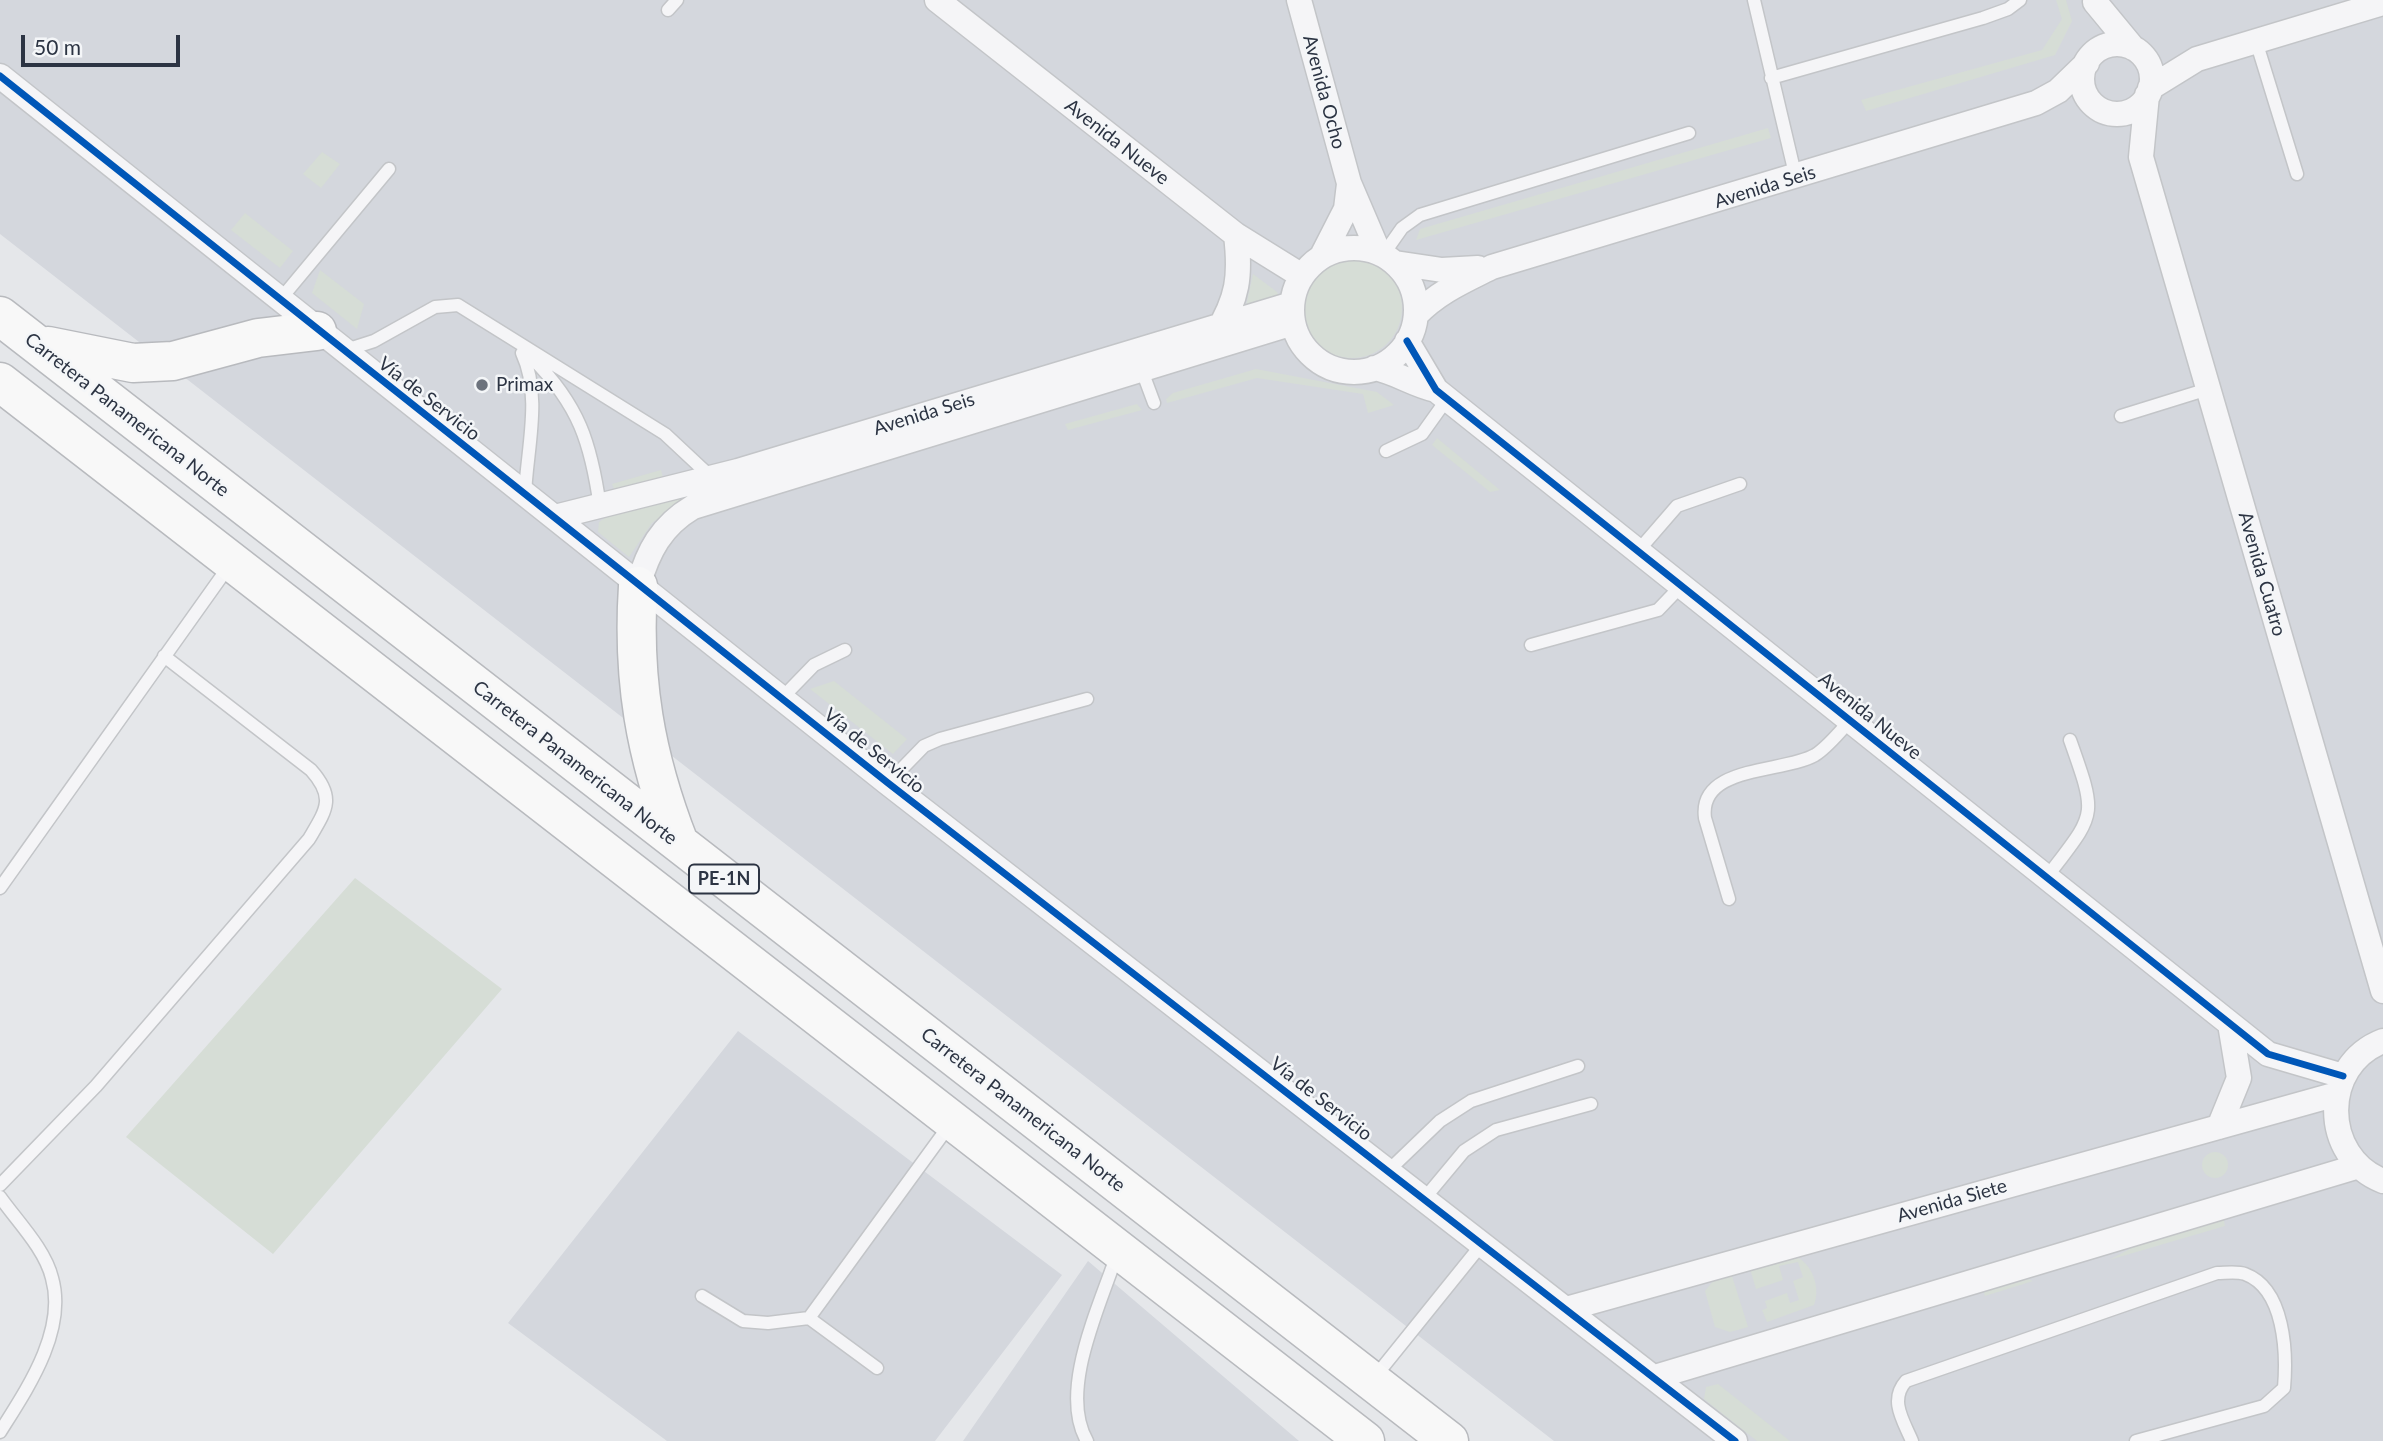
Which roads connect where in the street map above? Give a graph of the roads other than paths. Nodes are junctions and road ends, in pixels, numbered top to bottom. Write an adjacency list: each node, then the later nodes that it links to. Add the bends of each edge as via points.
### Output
1 (937, 0): 22 (street, Avenida Nueve)
2 (1299, 0): 21 (street, Avenida Ocho)
3 (1754, 0): 12 (lane)
4 (2020, 0): 12 (lane, via 1983,18)
5 (2095, 1): 8 (street); 10 (street)
6 (2383, 3): 7 (street)
7 (2256, 41): 9 (street); 19 (lane)
8 (2136, 50): 9 (street); 10 (street, via 2110,45); 13 (street, via 2148,64)
9 (2197, 59): 13 (street)
10 (2088, 60): 14 (street, via 2058,91); 15 (street, via 2082,79 2084,91)
11 (0, 76): 27 (street, Vía de Servicio)
12 (1771, 78): 20 (lane)
13 (2149, 92): 15 (street, via 2131,111); 17 (street, Avenida Cuatro)
14 (2036, 103): 15 (street); 20 (street, Avenida Seis)
15 (2102, 110): 17 (street, Avenida Cuatro)
16 (1689, 133): 24 (lane, via 1420,215 1402,228)
17 (2141, 157): 40 (street, Avenida Cuatro)
18 (389, 169): 27 (lane)
19 (2297, 174)
20 (1796, 178): 25 (street, Avenida Seis)
21 (1349, 183): 23 (street, Avenida Ocho, via 1346,209); 24 (street, Avenida Ocho)
22 (1236, 235): 26 (street, Avenida Nueve); 31 (street, via 1240,270 1232,308)
23 (1322, 256): 24 (street, via 1360,248); 26 (street)
24 (1386, 257): 25 (street, Avenida Seis, via 1442,270); 29 (street, via 1408,278)
25 (1492, 267): 29 (street, Avenida Seis, via 1430,300)
26 (1302, 276): 28 (street)
27 (279, 301): 32 (street, Vía de Servicio)
28 (1292, 314): 31 (street, Avenida Seis); 36 (street, Avenida Seis); 38 (street, via 1300,341 1312,356 1348,372)
29 (1416, 315): 33 (street)
30 (0, 316): 34 (highway, Carretera Panamericana Norte / PE-1N)
31 (1222, 325): 36 (street); 37 (street, Avenida Seis)
32 (329, 341): 34 (highway, via 258,338 173,361 133,363); 35 (lane, via 373,341 435,307 457,305); 47 (street, Vía de Servicio)
33 (1407, 341): 38 (street); 41 (street, Avenida Nueve)
34 (34, 342): 62 (highway, Carretera Panamericana Norte / PE-1N)
35 (517, 343): 45 (lane, via 665,434); 47 (lane, via 529,369 531,391); 48 (lane, via 559,388 576,417 589,444)
36 (1208, 348): 37 (street, Avenida Seis)
37 (1138, 360): 42 (lane); 45 (street, Avenida Seis); 52 (street, Avenida Seis, via 693,507 677,517 654,544)
38 (1374, 368): 41 (street, Avenida Nueve)
39 (0, 382): 51 (highway, PE-1N)
40 (2208, 389): 43 (lane); 66 (street, Avenida Cuatro)
41 (1441, 394): 44 (lane, via 1422,434); 50 (street, Avenida Nueve)
42 (1154, 403)
43 (2121, 416)
44 (1386, 451)
45 (711, 478): 48 (street, Avenida Seis)
46 (1740, 484): 50 (lane, via 1677,506)
47 (525, 494): 49 (street, Vía de Servicio)
48 (600, 507): 49 (street, Avenida Seis)
49 (555, 517): 52 (street, Vía de Servicio)
50 (1638, 551): 53 (street, Avenida Nueve)
51 (232, 562): 56 (lane); 71 (highway, PE-1N)
52 (638, 586): 57 (street, Vía de Servicio); 62 (highway, via 639,706 657,787)
53 (1681, 586): 54 (lane, via 1658,610); 59 (street, Avenida Nueve)
54 (1531, 645)
55 (845, 650): 57 (lane, via 814,665)
56 (164, 656): 64 (lane); 79 (lane, via 311,770 323,783 328,798 309,839 96,1086)
57 (782, 698): 61 (street, Vía de Servicio)
58 (1087, 699): 61 (lane, via 932,742)
59 (1850, 721): 63 (street, Avenida Nueve); 65 (lane, via 1817,754 1727,780 1708,794 1705,818)
60 (2070, 740): 63 (lane, via 2090,807 2084,829)
61 (888, 783): 77 (street, Vía de Servicio)
62 (679, 843): 68 (highway, Carretera Panamericana Norte / PE-1N)
63 (2047, 877): 67 (street, Avenida Nueve)
64 (0, 888)
65 (1729, 899)
66 (2383, 991)
67 (2230, 1024): 72 (street, Avenida Nueve, via 2268,1054); 75 (street, via 2239,1078)
68 (920, 1030): 71 (highway); 89 (highway, Carretera Panamericana Norte / PE-1N)
69 (2383, 1041): 72 (street, via 2364,1051)
70 (1578, 1066): 77 (lane, via 1471,1101 1440,1121)
71 (890, 1074): 74 (highway, PE-1N)
72 (2340, 1085): 75 (street, Avenida Siete); 76 (street, via 2335,1114 2338,1133)
73 (1591, 1104): 81 (lane, via 1496,1130 1449,1165)
74 (952, 1122): 83 (highway, PE-1N); 86 (lane)
75 (2219, 1127): 85 (street, Avenida Siete)
76 (2359, 1166): 78 (street); 88 (street)
77 (1388, 1171): 81 (street, Vía de Servicio)
78 (2383, 1181)
79 (0, 1185)
80 (0, 1197): 90 (lane, via 47,1264 53,1279 54,1311 48,1344)
81 (1424, 1199): 82 (street, Vía de Servicio)
82 (1482, 1244): 85 (street, Vía de Servicio); 89 (lane)
83 (1118, 1250): 91 (lane, via 1079,1372 1077,1424); 92 (highway, PE-1N)
84 (702, 1296): 86 (lane, via 743,1321)
85 (1566, 1309): 88 (street, Vía de Servicio)
86 (809, 1318): 87 (lane)
87 (877, 1368)
88 (1655, 1377): 94 (street, Vía de Servicio)
89 (1372, 1381): 93 (highway, Carretera Panamericana Norte / PE-1N)
90 (0, 1432)
91 (1087, 1441)
92 (1366, 1441)
93 (1449, 1441)
94 (1735, 1441)
95 (1912, 1441): 96 (lane, via 1896,1402 1897,1390 1906,1381 2217,1273 2243,1273 2263,1285 2277,1314 2287,1356 2284,1388 2264,1406)
96 (2136, 1441)

